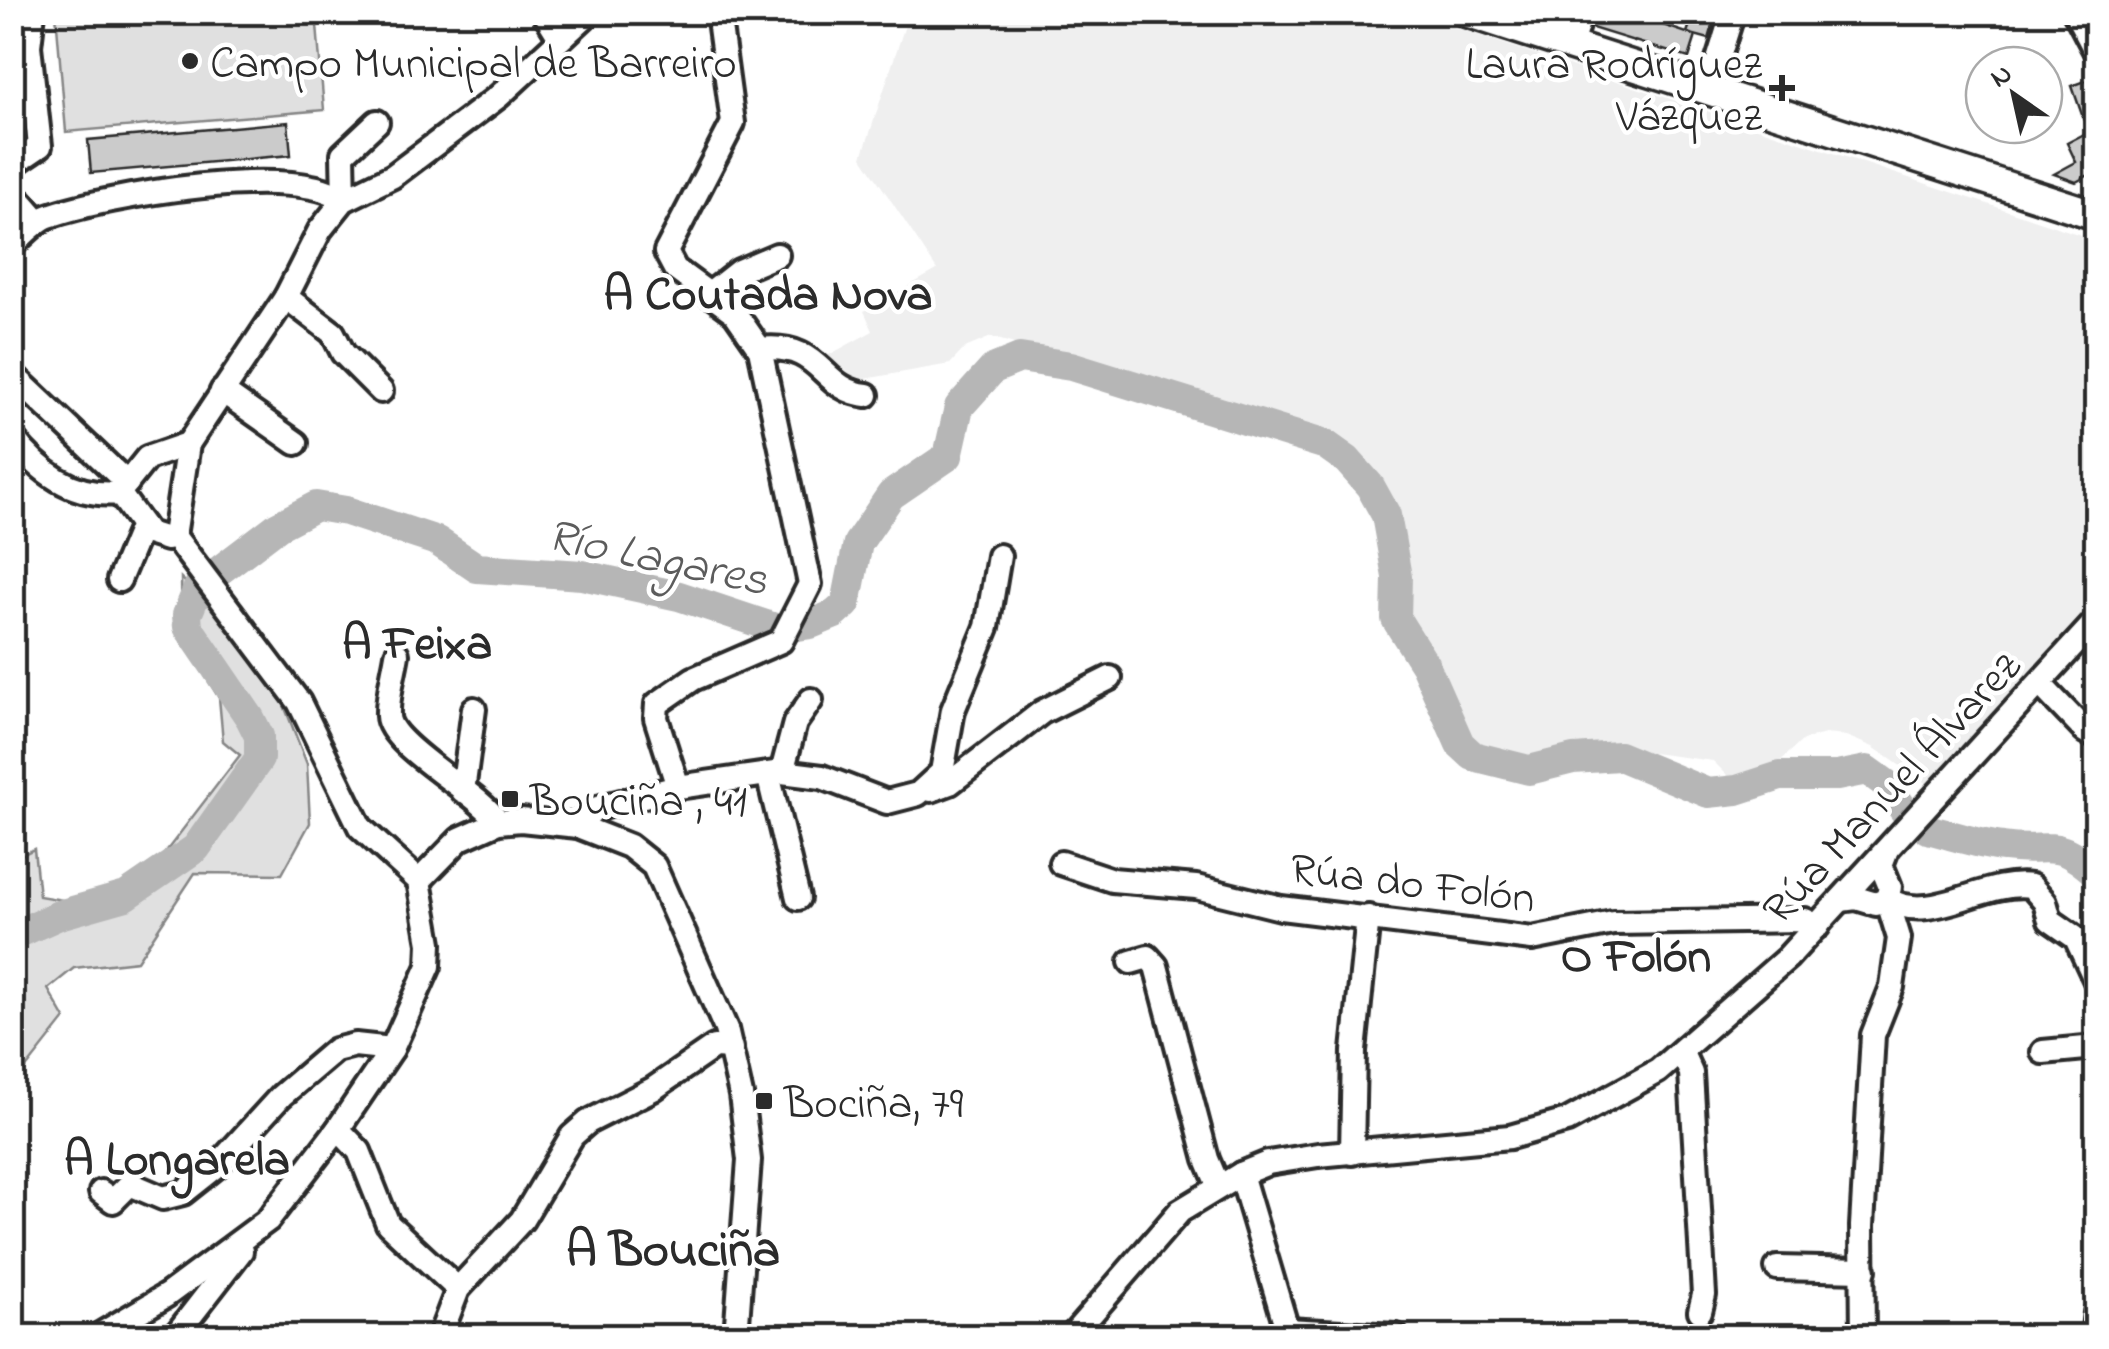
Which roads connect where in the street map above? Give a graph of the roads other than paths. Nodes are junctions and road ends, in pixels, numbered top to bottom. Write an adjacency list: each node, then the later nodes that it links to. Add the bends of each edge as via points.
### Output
1 (33, 12): 14 (street, via 29,46 40,146)
2 (544, 12): 9 (street)
3 (718, 12): 21 (street, via 733,123 666,252 675,269)
4 (1466, 12): 10 (main road)
5 (1581, 12): 10 (street)
6 (1733, 12): 12 (street)
7 (2075, 12): 11 (street)
8 (587, 16): 9 (street)
9 (560, 38): 16 (street, via 438,145)
10 (1571, 44): 12 (main road)
11 (2096, 49)
12 (1709, 89): 17 (main road)
13 (377, 122): 16 (street, via 343,154)
14 (12, 164)
15 (12, 190): 18 (street)
16 (344, 200): 18 (street, via 328,189 286,183 197,186); 22 (street, via 320,230)
17 (2096, 215)
18 (38, 221): 19 (street)
19 (12, 245)
20 (776, 254): 21 (street)
21 (711, 294): 23 (street)
22 (286, 297): 25 (street); 26 (street, via 333,334)
23 (760, 349): 27 (street, via 803,352 851,393); 44 (street, via 810,584 781,641 693,680 657,704)
24 (14, 376): 31 (street)
25 (222, 390): 29 (street); 30 (street)
26 (381, 392)
27 (867, 395)
28 (12, 436): 31 (street, via 33,463 65,485 100,495)
29 (296, 443)
30 (188, 444): 31 (street, via 147,458); 33 (street)
31 (123, 488): 32 (street)
32 (142, 525): 33 (street, via 148,533); 35 (street)
33 (174, 536): 50 (street, via 299,702 360,827)
34 (999, 556): 46 (street, via 987,627 953,710 942,772)
35 (118, 580)
36 (2096, 621): 39 (street, Rúa Manuel Álvarez)
37 (397, 654): 45 (street, via 388,718 393,731)
38 (1110, 678): 46 (street, via 1042,712 950,783)
39 (2040, 684): 42 (street); 51 (street, Rúa Manuel Álvarez, via 1886,852)
40 (812, 700): 43 (street)
41 (474, 709): 45 (street)
42 (2096, 737)
43 (775, 773): 44 (street); 46 (street, via 822,777 888,802); 52 (street)
44 (678, 787): 48 (street, via 594,809)
45 (463, 791): 47 (street)
46 (918, 794)
47 (498, 822): 48 (street); 50 (street, via 460,839)
48 (578, 826): 58 (street, via 629,846 654,866)
49 (1061, 863): 53 (street, Rúa do Folón, via 1112,880 1196,886 1280,908)
50 (419, 882): 59 (street, via 429,966)
51 (1868, 891): 54 (street, Rúa Manuel Álvarez); 56 (street, via 1902,908 1940,905 2000,886 2031,886 2050,920 2076,938); 69 (street, via 1898,938 1892,987 1872,1035)
52 (798, 898)
53 (1368, 917): 54 (street, Rúa do Folón, via 1532,939 1614,924 1805,920); 63 (street)
54 (1818, 926): 61 (street, Rúa Manuel Álvarez)
55 (1131, 962): 65 (street, via 1148,957 1156,966)
56 (2096, 980)
57 (2096, 1047): 60 (street)
58 (730, 1048): 70 (street, via 714,1047 572,1136 522,1220); 76 (street, via 749,1160)
59 (392, 1049): 62 (street); 66 (street, via 355,1044 335,1050 183,1193 163,1198 130,1184 112,1200)
60 (2044, 1052)
61 (1682, 1054): 63 (street, Rúa Manuel Álvarez, via 1620,1096 1567,1121 1510,1137); 71 (street, via 1691,1073)
62 (338, 1130): 67 (street); 70 (street, via 359,1151 388,1224)
63 (1352, 1153): 64 (street, Rúa Manuel Álvarez, via 1268,1163)
64 (1240, 1174): 65 (street, Rúa Manuel Álvarez); 72 (street)
65 (1218, 1184): 77 (street, Rúa Manuel Álvarez, via 1180,1211)
66 (101, 1192)
67 (244, 1243): 73 (street); 74 (street)
68 (1777, 1268): 69 (street)
69 (1864, 1270): 79 (street)
70 (458, 1288): 75 (street)
71 (1700, 1311)
72 (1288, 1333): 78 (street)
73 (98, 1336)
74 (175, 1336)
75 (440, 1336)
76 (736, 1336)
77 (1072, 1336)
78 (1396, 1336)
79 (1863, 1336)

